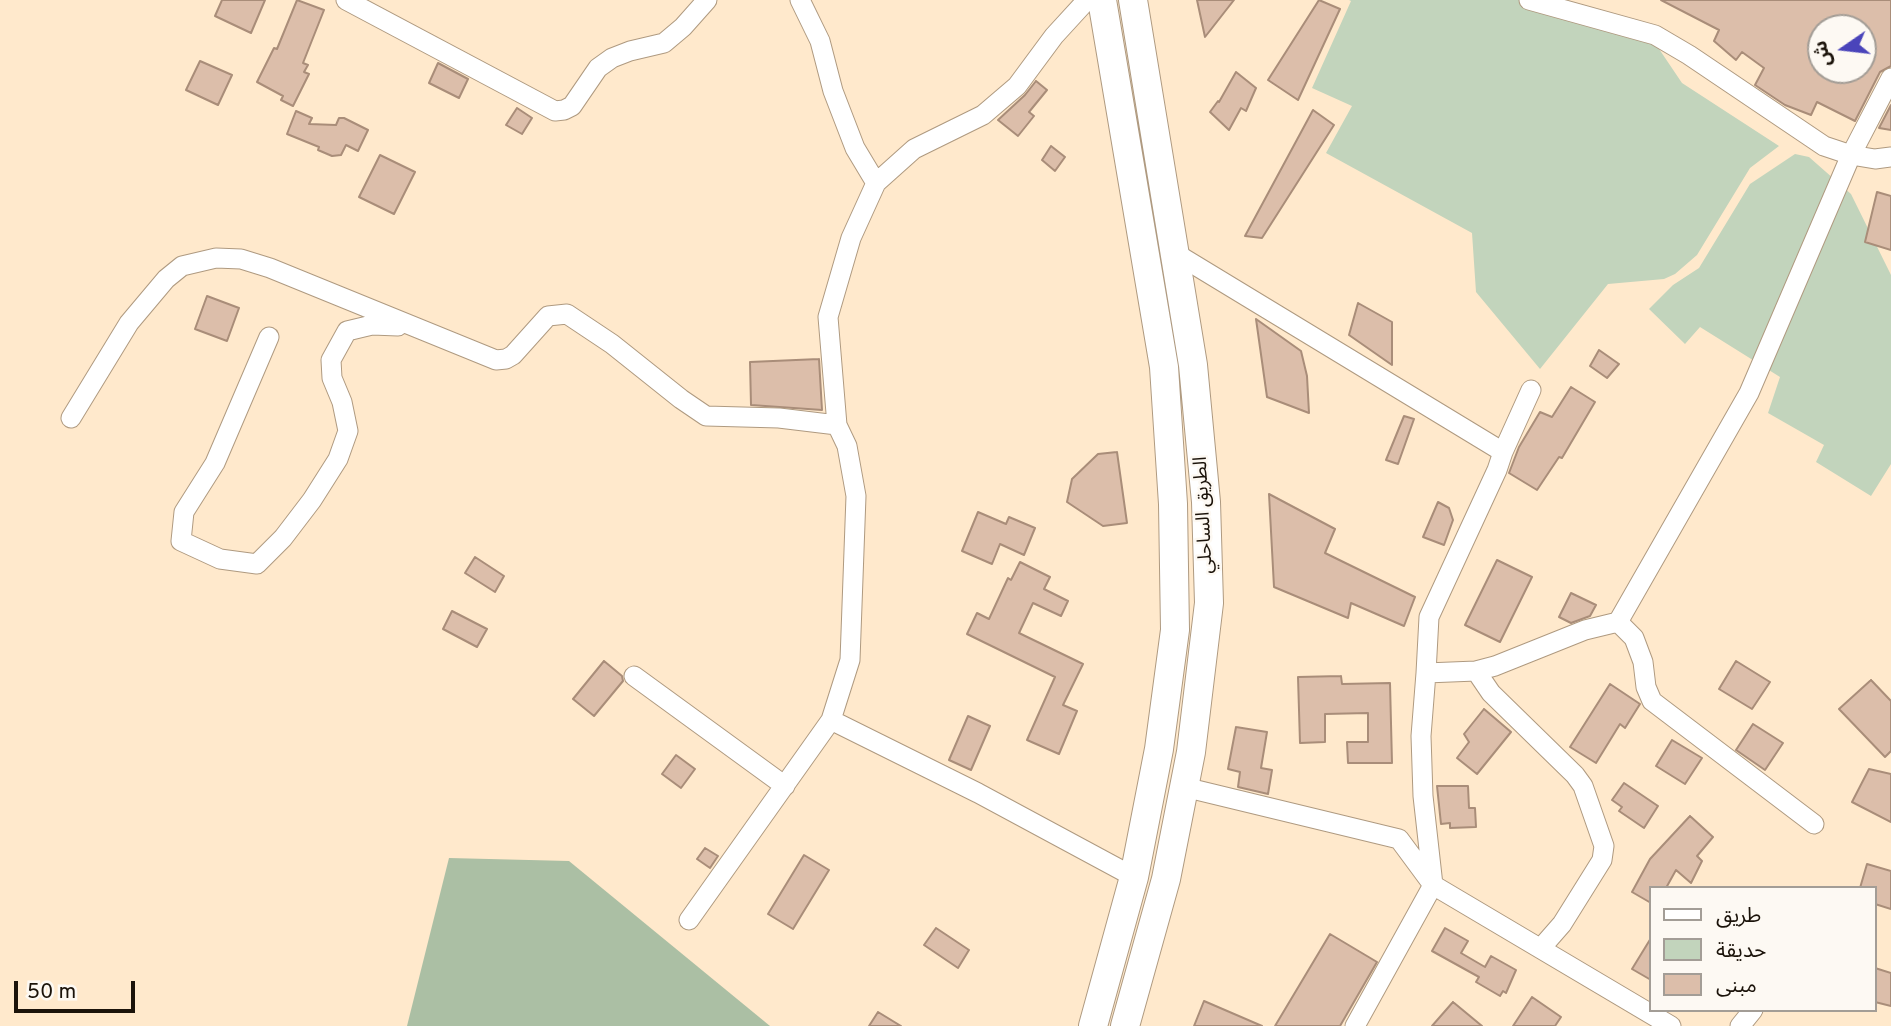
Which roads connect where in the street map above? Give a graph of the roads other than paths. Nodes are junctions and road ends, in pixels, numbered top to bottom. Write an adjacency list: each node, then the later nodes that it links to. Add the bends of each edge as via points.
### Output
1 (346, 0): 2 (street, via 555,111 572,106 598,68 612,58 664,43)
2 (707, 0)
3 (800, 0): 11 (street, via 820,41 855,148)
4 (1087, 0): 11 (street, via 1008,94 983,115 914,149)
5 (1102, 0): 27 (highway, الطريق الساحلي, via 1164,367 1173,504 1174,630 1159,749)
6 (1133, 0): 12 (highway, الطريق الساحلي)
7 (1529, 0): 9 (street, via 1655,35 1824,146)
8 (1891, 78): 9 (street)
9 (1851, 155): 10 (street); 19 (street, via 1749,393)
10 (1891, 158)
11 (876, 183): 17 (street, via 851,238 828,317)
12 (1175, 253): 18 (street); 25 (highway, الطريق الساحلي, via 1195,379 1209,603)
13 (410, 326): 14 (street, via 372,325 347,331 331,360 348,431 338,459 283,538 257,564 220,559 181,541 184,512 215,463); 16 (street, via 241,259 216,258 182,266 130,323); 17 (street, via 496,360 506,359 530,339 548,316 568,314 706,416)
14 (269, 337)
15 (1531, 390): 18 (street)
16 (71, 418)
17 (837, 425): 23 (street, via 848,446 856,496 850,660)
18 (1503, 452): 21 (street, via 1429,617)
19 (1618, 622): 20 (street); 26 (street, via 1634,638 1652,701)
20 (1476, 671): 21 (street); 30 (street, via 1491,693 1579,780 1604,846 1602,860 1562,924)
21 (1426, 673): 28 (street, via 1421,736)
22 (634, 676): 24 (street)
23 (831, 720): 24 (street); 27 (street)
24 (785, 786): 29 (street)
25 (1184, 787): 28 (street, via 1399,839); 32 (highway, الطريق الساحلي, via 1166,879)
26 (1814, 824)
27 (1134, 877): 31 (highway, الطريق الساحلي)
28 (1433, 885): 30 (street); 33 (street)
29 (689, 920)
30 (1541, 948): 34 (street)
31 (1093, 1026)
32 (1125, 1026)
33 (1355, 1026)
34 (1671, 1026)

